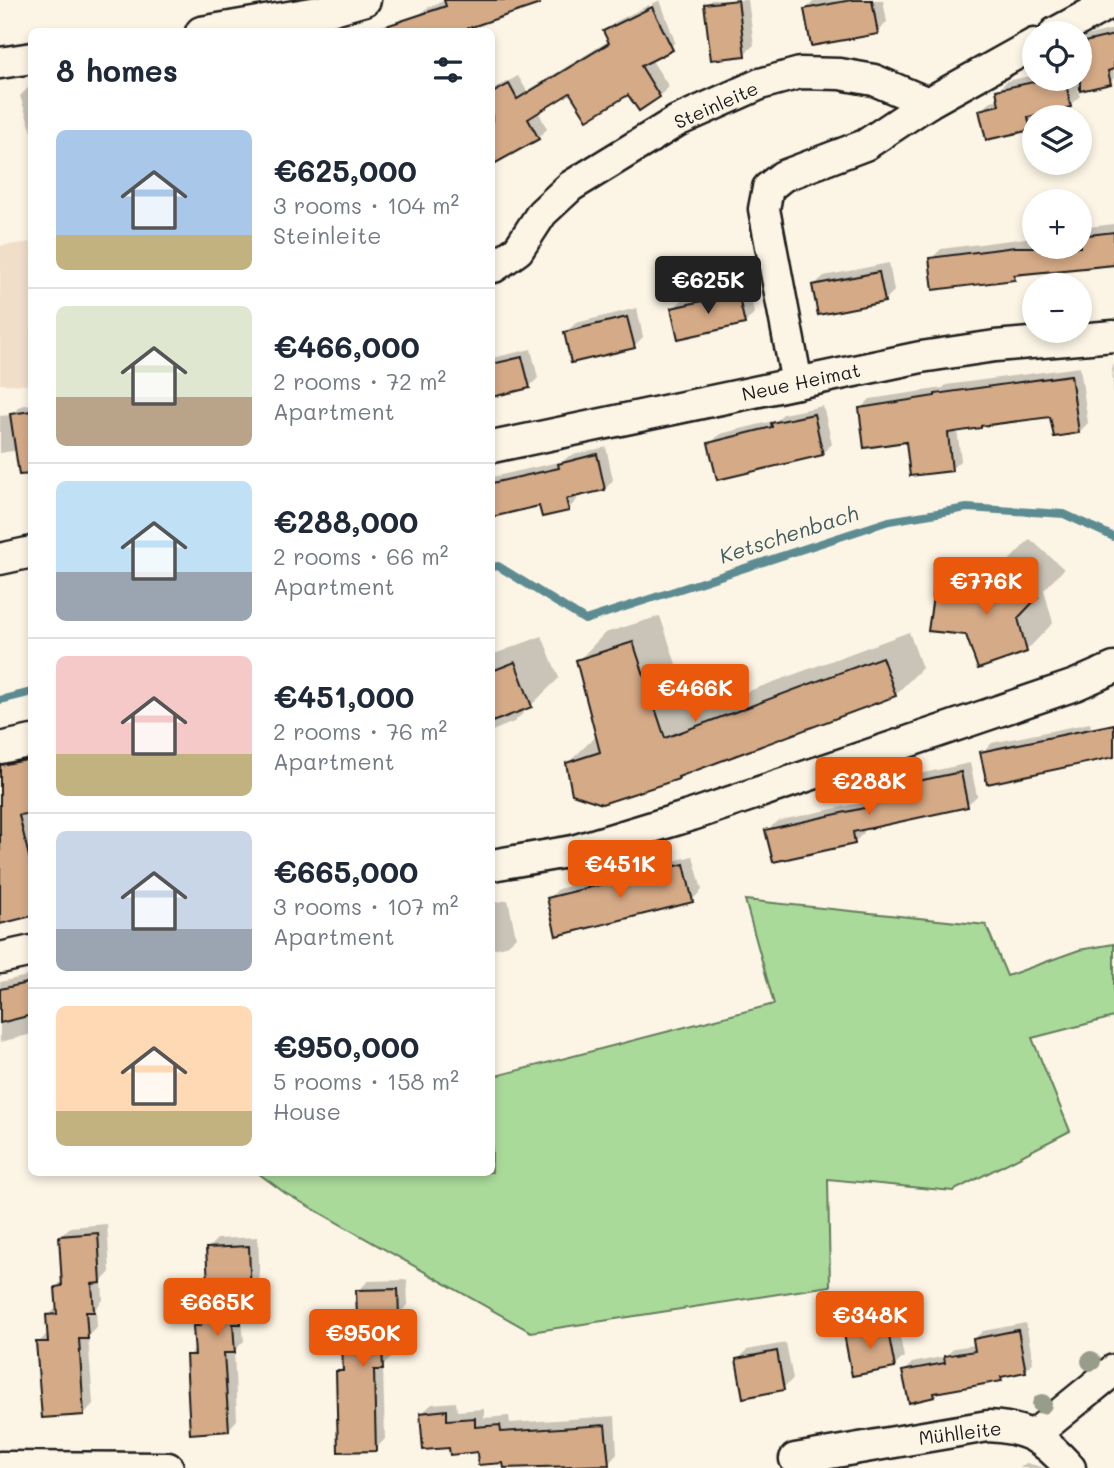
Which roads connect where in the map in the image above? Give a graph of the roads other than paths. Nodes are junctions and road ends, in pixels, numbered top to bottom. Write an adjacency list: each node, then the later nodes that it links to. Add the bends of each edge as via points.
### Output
1 (365, 0): 4 (street)
2 (1114, 1): 3 (street)
3 (1077, 21)
4 (224, 28)
5 (1022, 51): 8 (street)
6 (28, 59): 7 (street)
7 (0, 63)
8 (928, 103): 9 (street, Steinleite, via 874,80 840,74 800,73 760,84 677,121 571,186 542,213 518,250); 11 (street, via 865,145 783,176 768,188 764,209)
9 (495, 266)
10 (1114, 337): 11 (street, Neue Heimat, via 995,346)
11 (797, 383): 12 (street, Neue Heimat)
12 (495, 446)
13 (28, 553): 14 (street)
14 (0, 559)
15 (1114, 668): 18 (street, via 692,815 573,851)
16 (28, 742): 17 (street)
17 (0, 748)
18 (495, 864)
19 (28, 952): 20 (street)
20 (0, 958)
21 (1114, 1370): 22 (street)
22 (1034, 1435): 23 (street, Mühlleite, via 1012,1427 988,1426); 26 (street, Mühlleite)
23 (795, 1459)
24 (0, 1467): 25 (street)
25 (168, 1468)
26 (1070, 1468)

